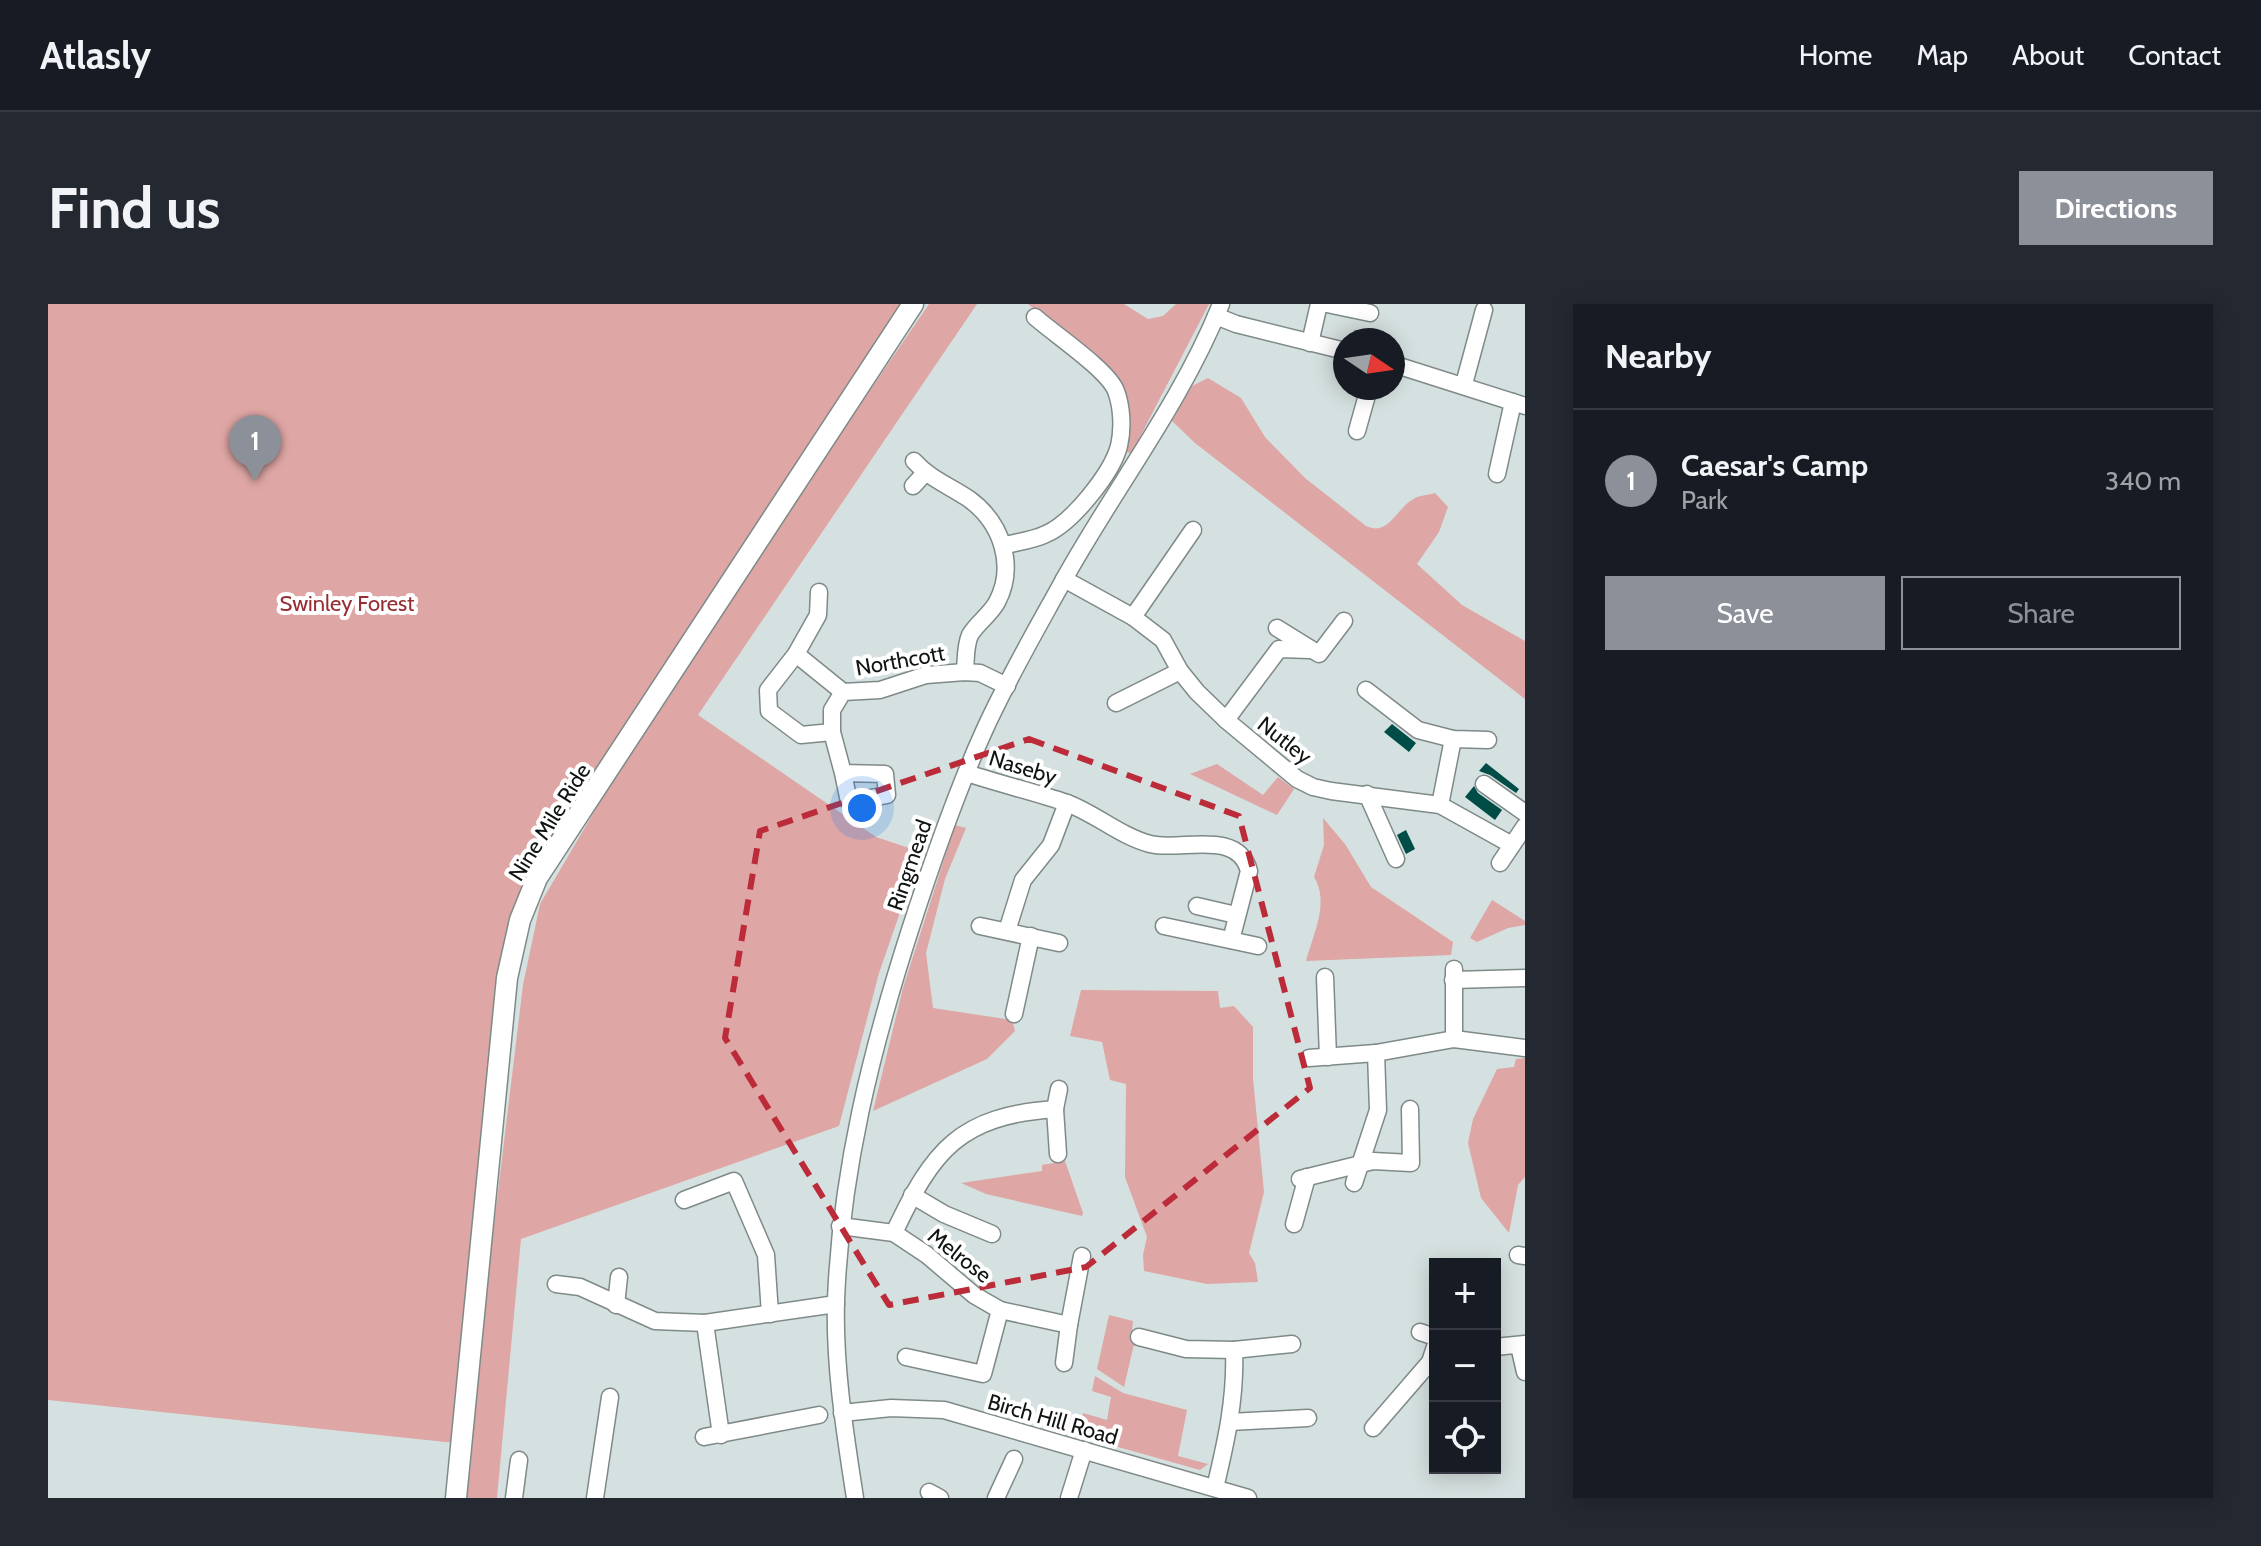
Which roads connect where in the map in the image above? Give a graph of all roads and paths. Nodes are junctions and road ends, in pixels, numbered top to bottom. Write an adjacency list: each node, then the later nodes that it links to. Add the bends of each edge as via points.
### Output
1 (913, 304): 104 (main road, Nine Mile Ride, via 537,878 520,920 507,978)
2 (1319, 304): 8 (street)
3 (1327, 304): 6 (street)
4 (1218, 310): 8 (street, via 1236,324); 19 (street, Ringmead, via 1157,427)
5 (1484, 310): 11 (street)
6 (1370, 313)
7 (1035, 317): 18 (street, via 1047,336 1097,368 1116,389 1122,417 1119,447 1104,475 1065,520 1048,534)
8 (1310, 343): 9 (street)
9 (1333, 348)
10 (1405, 367): 11 (street)
11 (1464, 384): 13 (street)
12 (1366, 400): 14 (street)
13 (1519, 404): 15 (street)
14 (1357, 431)
15 (1497, 474)
16 (913, 486): 18 (street, via 920,467 970,500)
17 (1193, 530): 21 (street)
18 (1005, 545): 27 (street, Northcott, via 1002,593 971,634)
19 (1064, 579): 21 (street, Nutley); 28 (street, Ringmead)
20 (819, 592): 25 (street, via 818,615)
21 (1133, 617): 26 (street, Nutley, via 1163,640)
22 (1344, 621): 24 (street, via 1319,654)
23 (1277, 628): 24 (street)
24 (1310, 650): 32 (street, Nutley, via 1279,649)
25 (796, 654): 30 (street, Northcott); 33 (street, via 768,690 769,711 801,735)
26 (1180, 671): 31 (street); 32 (street, Nutley)
27 (965, 672): 28 (street, Northcott); 30 (street, Northcott, via 926,675 880,690)
28 (1007, 686): 37 (street, Ringmead)
29 (1366, 690): 34 (street, via 1418,730)
30 (843, 692): 33 (street, Northcott, via 832,710)
31 (1116, 703)
32 (1226, 720): 39 (street, Nutley, via 1297,779 1313,787)
33 (832, 732): 36 (street, Northcott)
34 (1453, 739): 35 (street); 41 (street)
35 (1488, 740)
36 (843, 773)
37 (967, 773): 40 (street, Naseby); 73 (street, Ringmead, via 936,850 871,1058)
38 (1484, 784): 42 (street)
39 (1367, 794): 41 (street, Nutley); 45 (street)
40 (1067, 803): 48 (street, Naseby, via 1152,845 1215,844 1238,852 1249,871); 51 (street, Naseby, via 1051,845 1023,880)
41 (1440, 805): 44 (street, Nutley)
42 (1525, 813)
43 (1525, 826): 44 (street)
44 (1512, 845): 46 (street)
45 (1396, 859)
46 (1500, 863)
47 (1197, 906): 48 (street)
48 (1236, 915): 53 (street, Naseby)
49 (980, 926): 51 (street)
50 (1164, 926): 53 (street)
51 (1007, 931): 52 (street)
52 (1031, 936): 54 (street); 58 (street)
53 (1231, 940): 55 (street)
54 (1059, 943)
55 (1258, 946)
56 (1325, 977): 62 (street)
57 (1525, 978): 59 (street, via 1453,975)
58 (1014, 1014)
59 (1454, 1039): 60 (street); 61 (street)
60 (1525, 1048)
61 (1376, 1053): 62 (street); 68 (street, via 1378,1110)
62 (1328, 1057): 63 (street)
63 (1309, 1058)
64 (1059, 1089): 65 (street)
65 (1055, 1109): 67 (street); 70 (street, Melrose, via 1021,1112 972,1128 930,1166)
66 (1410, 1109): 68 (street, via 1411,1163)
67 (1058, 1154)
68 (1361, 1165): 69 (street); 72 (street, via 1303,1178)
69 (1354, 1183)
70 (912, 1195): 74 (street, Melrose); 75 (street, Melrose)
71 (684, 1200): 82 (street, via 734,1181 766,1255)
72 (1294, 1224)
73 (840, 1226): 74 (street, Melrose); 79 (street, Ringmead)
74 (894, 1233): 81 (street, Melrose)
75 (992, 1234)
76 (1082, 1256): 84 (street)
77 (619, 1277): 80 (street)
78 (556, 1284): 80 (street, via 580,1287)
79 (836, 1304): 82 (street); 95 (street, Ringmead)
80 (616, 1305): 83 (street, via 655,1321)
81 (1000, 1310): 84 (street, Melrose); 90 (street, Melrose, via 991,1376)
82 (770, 1314): 83 (street)
83 (705, 1323): 96 (street, via 713,1436)
84 (1069, 1325): 91 (street)
85 (1139, 1337): 89 (street, via 1186,1349)
86 (1292, 1344): 89 (street)
87 (1522, 1345): 88 (street); 93 (street)
88 (1501, 1347)
89 (1234, 1350): 98 (street)
90 (906, 1357)
91 (1064, 1363)
92 (1429, 1363): 99 (street)
93 (1525, 1372)
94 (610, 1397): 106 (street)
95 (842, 1413): 100 (street, Birch Hill Road, via 944,1410); 107 (street, Ringmead)
96 (819, 1415)
97 (1308, 1418): 98 (street)
98 (1230, 1422): 103 (street)
99 (1373, 1428)
100 (1084, 1450): 103 (street, Birch Hill Road); 109 (street)
101 (1014, 1459): 108 (street)
102 (519, 1460): 105 (street)
103 (1215, 1488): 110 (street, Birch Hill Road)
104 (456, 1498)
105 (514, 1498)
106 (595, 1498)
107 (855, 1498)
108 (996, 1498)
109 (1069, 1498)
110 (1248, 1498)

